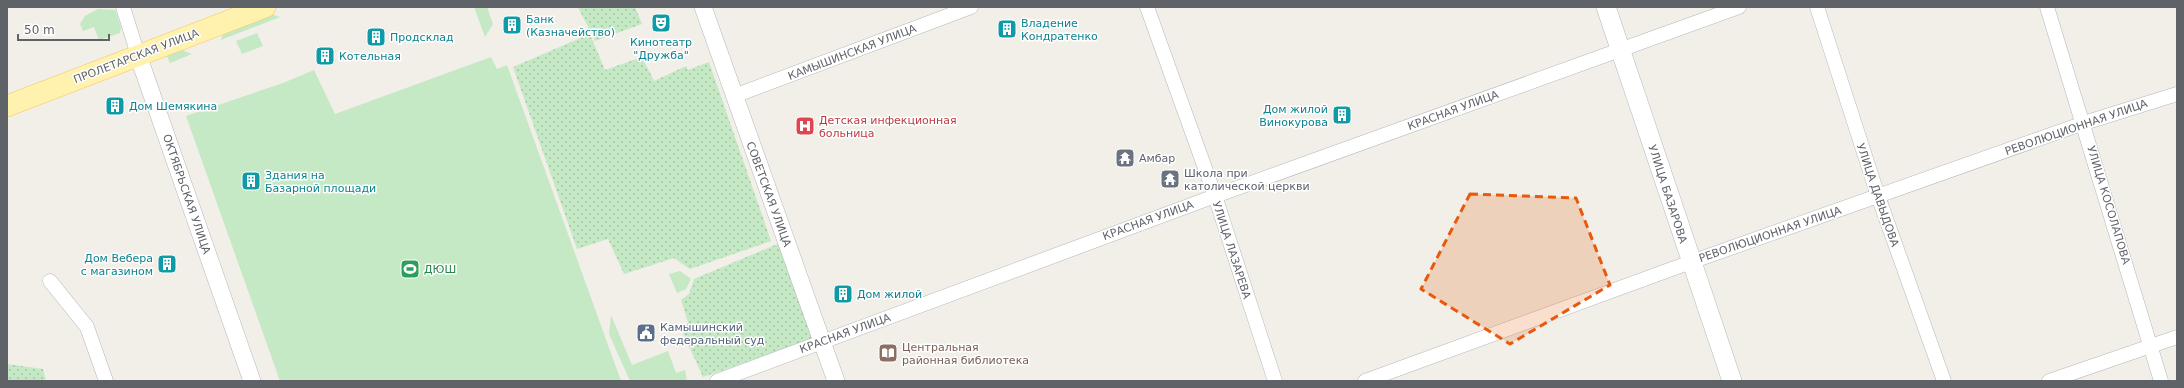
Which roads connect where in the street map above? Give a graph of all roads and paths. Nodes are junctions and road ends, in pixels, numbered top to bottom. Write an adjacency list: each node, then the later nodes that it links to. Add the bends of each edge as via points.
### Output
1 (123, 7): 11 (street, ОКТЯБРЬСКАЯ УЛИЦА)
2 (265, 7): 11 (main road, ПРОЛЕТАРСКАЯ УЛИЦА)
3 (703, 7): 13 (street, СОВЕТСКАЯ УЛИЦА)
4 (971, 7): 13 (street, КАМЫШИНСКАЯ УЛИЦА)
5 (1147, 7): 16 (street, УЛИЦА ЛАЗАРЕВА)
6 (1606, 7): 10 (main road, УЛИЦА БАЗАРОВА)
7 (1739, 7): 10 (street, КРАСНАЯ УЛИЦА)
8 (1816, 7): 17 (street, УЛИЦА ДАВЫДОВА)
9 (2047, 7): 15 (street, УЛИЦА КОСОЛАПОВА)
10 (1620, 49): 16 (street, КРАСНАЯ УЛИЦА); 18 (main road, УЛИЦА БАЗАРОВА)
11 (138, 55): 14 (main road, ПРОЛЕТАРСКАЯ УЛИЦА); 24 (street, ОКТЯБРЬСКАЯ УЛИЦА)
12 (2177, 94): 15 (street, РЕВОЛЮЦИОННАЯ УЛИЦА)
13 (734, 96): 21 (street, СОВЕТСКАЯ УЛИЦА)
14 (7, 106)
15 (2084, 123): 17 (street, РЕВОЛЮЦИОННАЯ УЛИЦА); 22 (street, УЛИЦА КОСОЛАПОВА)
16 (1215, 196): 21 (street, КРАСНАЯ УЛИЦА); 27 (street, УЛИЦА ЛАЗАРЕВА)
17 (1878, 196): 18 (street, РЕВОЛЮЦИОННАЯ УЛИЦА); 30 (street, УЛИЦА ДАВЫДОВА)
18 (1691, 262): 28 (street, РЕВОЛЮЦИОННАЯ УЛИЦА); 29 (main road, УЛИЦА БАЗАРОВА)
19 (50, 281): 23 (street, via 87,327)
20 (2177, 336): 22 (street)
21 (822, 342): 25 (street, КРАСНАЯ УЛИЦА); 26 (street, СОВЕТСКАЯ УЛИЦА)
22 (2151, 345): 31 (street); 32 (street, УЛИЦА КОСОЛАПОВА)
23 (106, 381)
24 (252, 381)
25 (717, 381)
26 (836, 381)
27 (1275, 381)
28 (1365, 381)
29 (1732, 381)
30 (1944, 381)
31 (2049, 381)
32 (2161, 381)

